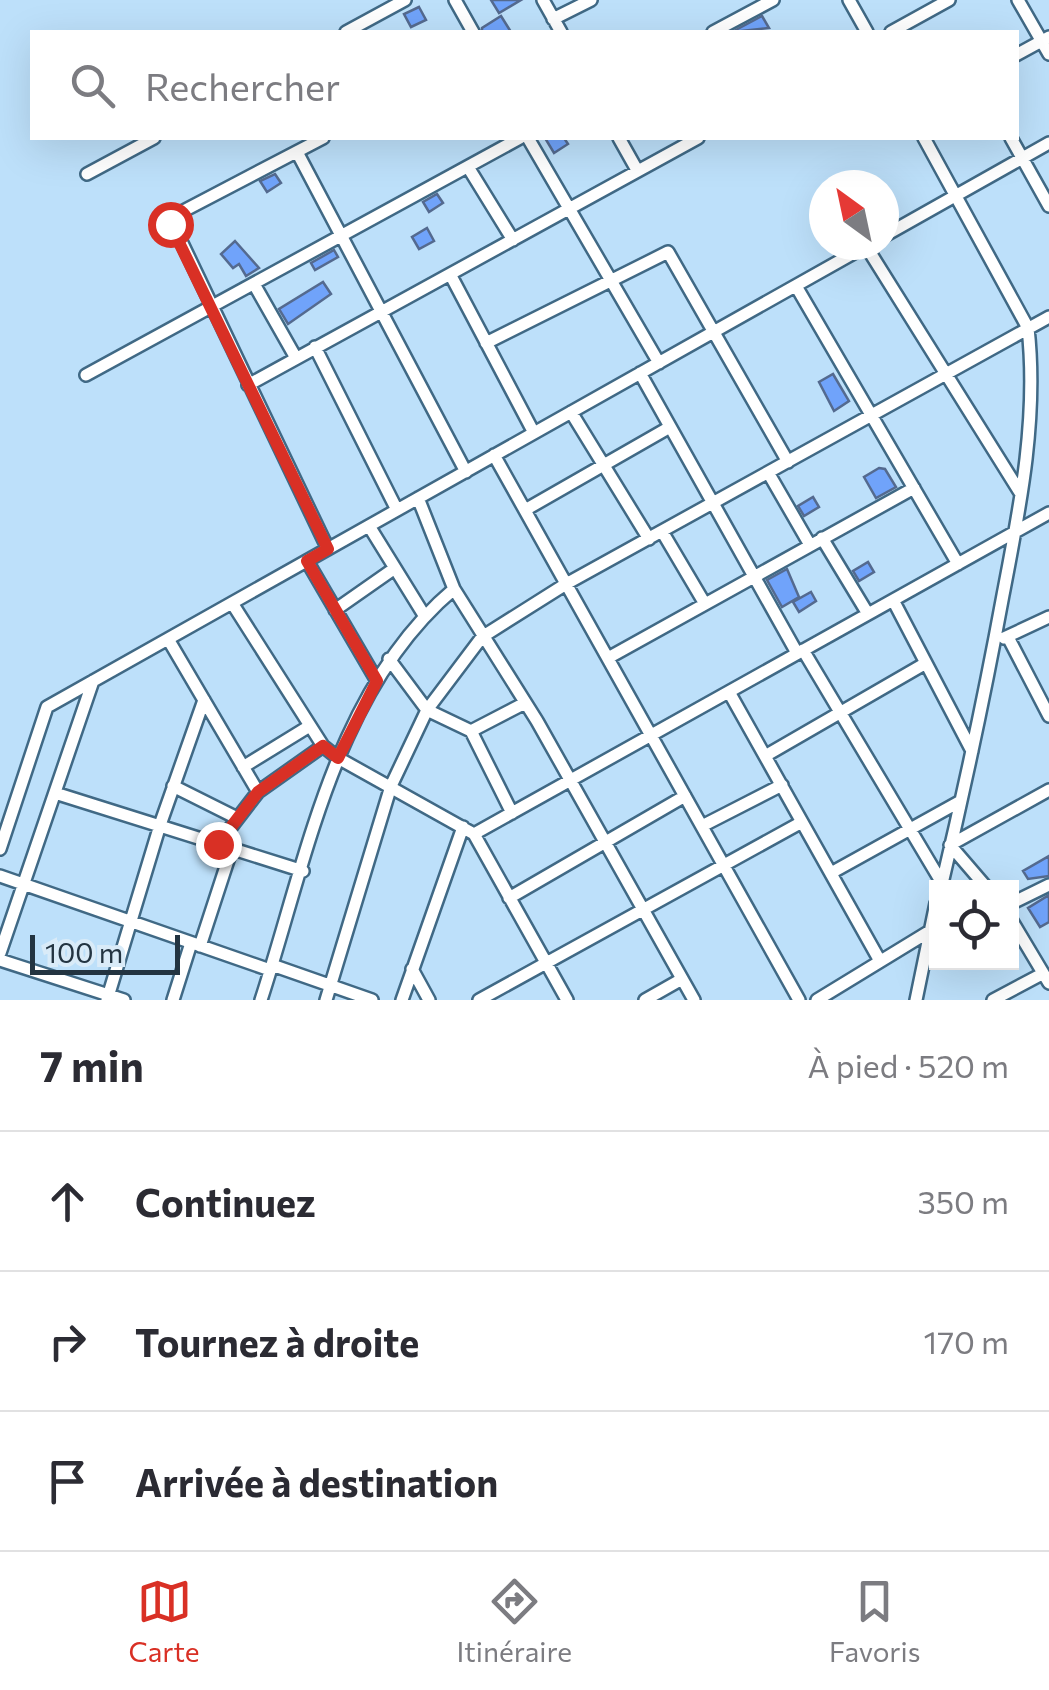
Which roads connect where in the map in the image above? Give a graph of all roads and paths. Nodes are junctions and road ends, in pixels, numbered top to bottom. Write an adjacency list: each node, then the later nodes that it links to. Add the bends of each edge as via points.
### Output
1 (405, 0): 10 (street)
2 (456, 0): 11 (street)
3 (543, 0): 9 (street)
4 (592, 0): 9 (street)
5 (773, 0): 13 (street)
6 (849, 0): 14 (street)
7 (949, 0): 15 (street)
8 (1018, 0): 16 (street)
9 (553, 20): 12 (street)
10 (350, 30)
11 (472, 30)
12 (559, 30)
13 (717, 30)
14 (866, 30)
15 (895, 30)
16 (1045, 39): 17 (street); 18 (street)
17 (1019, 53)
18 (1049, 54)
19 (150, 140): 32 (street)
20 (319, 140): 28 (street)
21 (517, 140): 30 (street)
22 (529, 140): 35 (street)
23 (620, 140): 31 (street)
24 (694, 140): 31 (street)
25 (925, 140): 33 (street)
26 (1012, 140): 29 (street)
27 (1049, 144): 29 (street)
28 (297, 152): 37 (street); 45 (street, via 170,218)
29 (1022, 158): 33 (street); 34 (street)
30 (468, 168): 37 (street); 38 (street)
31 (638, 170): 35 (street)
32 (87, 174)
33 (956, 197): 36 (street); 48 (street)
34 (1049, 206)
35 (570, 210): 38 (street); 42 (street)
36 (899, 228)
37 (339, 238): 43 (street); 46 (street)
38 (513, 240): 41 (street)
39 (842, 260): 44 (street)
40 (876, 260): 55 (street)
41 (450, 274): 46 (street); 50 (street)
42 (613, 279): 49 (street, via 668,252); 50 (street); 53 (street)
43 (254, 284): 45 (street); 52 (street)
44 (796, 286): 49 (street); 59 (street)
45 (210, 308): 56 (street); 57 (street)
46 (380, 311): 51 (street); 65 (street)
47 (1049, 316): 48 (street)
48 (1028, 328): 55 (street); 68 (street, via 1032,404)
49 (716, 330): 53 (street); 63 (street)
50 (486, 343): 61 (street)
51 (315, 348): 52 (street); 71 (street)
52 (296, 358): 57 (street)
53 (659, 363): 54 (street)
54 (640, 373): 58 (street); 60 (street)
55 (945, 374): 59 (street); 68 (street)
56 (86, 375)
57 (248, 385): 80 (street)
58 (571, 412): 61 (street); 64 (street)
59 (871, 415): 63 (street); 67 (street)
60 (670, 427): 64 (street); 70 (street)
61 (534, 433): 62 (street)
62 (494, 456): 65 (street); 72 (street)
63 (788, 462): 66 (street)
64 (604, 464): 72 (street); 78 (street)
65 (466, 472): 69 (street)
66 (769, 474): 70 (street); 79 (street)
67 (914, 488): 77 (street); 82 (street)
68 (1021, 494): 75 (street)
69 (418, 498): 71 (street); 86 (street)
70 (712, 505): 76 (street); 84 (street)
71 (398, 510): 74 (street)
72 (524, 510): 85 (street)
73 (1049, 513): 75 (street)
74 (368, 526): 80 (street); 83 (street)
75 (1015, 532): 82 (street); 94 (street)
76 (663, 533): 78 (street); 89 (street)
77 (822, 538): 79 (street); 92 (street)
78 (649, 540): 85 (street)
79 (810, 545): 84 (street)
80 (328, 549): 81 (street)
81 (307, 561): 88 (street); 90 (street)
82 (958, 564): 87 (street)
83 (395, 568): 90 (street); 91 (street)
84 (754, 576): 89 (street); 98 (street)
85 (566, 584): 95 (street); 99 (street)
86 (454, 590): 91 (street); 95 (street)
87 (893, 600): 92 (street); 101 (street)
88 (232, 603): 96 (street); 110 (street)
89 (705, 604): 99 (street)
90 (335, 610): 103 (street)
91 (424, 614): 100 (street)
92 (868, 614): 98 (street)
93 (1049, 616): 97 (street)
94 (996, 636): 97 (street); 114 (street)
95 (482, 637): 106 (street); 107 (street)
96 (168, 639): 102 (street); 105 (street)
97 (1009, 640): 109 (street)
98 (800, 652): 104 (street); 108 (street)
99 (608, 658): 112 (street)
100 (389, 659): 103 (street); 107 (street)
101 (926, 663): 108 (street); 114 (street)
102 (94, 681): 124 (street); 138 (street, via 47,707)
103 (377, 681): 116 (street)
104 (729, 692): 112 (street); 115 (street)
105 (204, 700): 117 (street); 120 (street)
106 (525, 702): 111 (street); 118 (street)
107 (426, 710): 111 (street); 121 (street)
108 (842, 712): 115 (street); 132 (street)
109 (1049, 716)
110 (308, 727): 113 (street); 117 (street)
111 (471, 731): 127 (street)
112 (651, 735): 118 (street); 125 (street)
113 (323, 746): 116 (street); 123 (street)
114 (972, 751): 126 (street)
115 (765, 756): 119 (street)
116 (338, 758): 121 (street); 140 (street)
117 (243, 767): 123 (street)
118 (570, 780): 127 (street); 135 (street)
119 (782, 785): 129 (street); 131 (street)
120 (174, 786): 128 (street); 130 (street)
121 (391, 786): 133 (street); 164 (street)
122 (1049, 790): 136 (street)
123 (258, 792): 128 (street)
124 (55, 793): 130 (street); 146 (street)
125 (686, 796): 131 (street); 135 (street)
126 (959, 802): 132 (street); 136 (street)
127 (512, 812): 133 (street)
128 (238, 818): 134 (street)
129 (802, 822): 139 (street); 141 (street)
130 (160, 825): 134 (street); 151 (street)
131 (702, 826): 139 (street)
132 (911, 829): 141 (street); 143 (street)
133 (468, 831): 148 (street); 161 (street)
134 (218, 844): 137 (street)
135 (606, 844): 148 (street); 150 (street)
136 (950, 844): 144 (street); 145 (street)
137 (232, 848): 140 (street); 154 (street)
138 (0, 849)
139 (724, 864): 150 (street); 177 (street)
140 (303, 870): 160 (street)
141 (830, 873): 158 (street)
142 (0, 876): 146 (street)
143 (938, 880)
144 (942, 880)
145 (980, 880)
146 (24, 884): 151 (street); 155 (street)
147 (1049, 885): 149 (street)
148 (509, 898): 159 (street)
149 (1019, 900)
150 (642, 908): 159 (street); 162 (street)
151 (133, 922): 154 (street); 165 (street)
152 (929, 931): 158 (street)
153 (1019, 933): 163 (street)
154 (195, 944): 160 (street); 167 (street)
155 (0, 953)
156 (929, 959): 179 (street)
157 (0, 960): 165 (street)
158 (880, 961): 178 (street)
159 (546, 962): 173 (street); 174 (street)
160 (271, 968): 164 (street); 168 (street)
161 (412, 969): 171 (street); 172 (street)
162 (682, 979): 175 (street); 176 (street)
163 (1046, 979): 180 (street)
164 (331, 986): 169 (street); 170 (street)
165 (108, 998): 166 (street)
166 (124, 1000)
167 (173, 1000)
168 (261, 1000)
169 (326, 1000)
170 (372, 1000)
171 (402, 1000)
172 (429, 1000)
173 (479, 1000)
174 (567, 1000)
175 (645, 1000)
176 (694, 1000)
177 (800, 1000)
178 (817, 1000)
179 (916, 1000)
180 (994, 1000)

